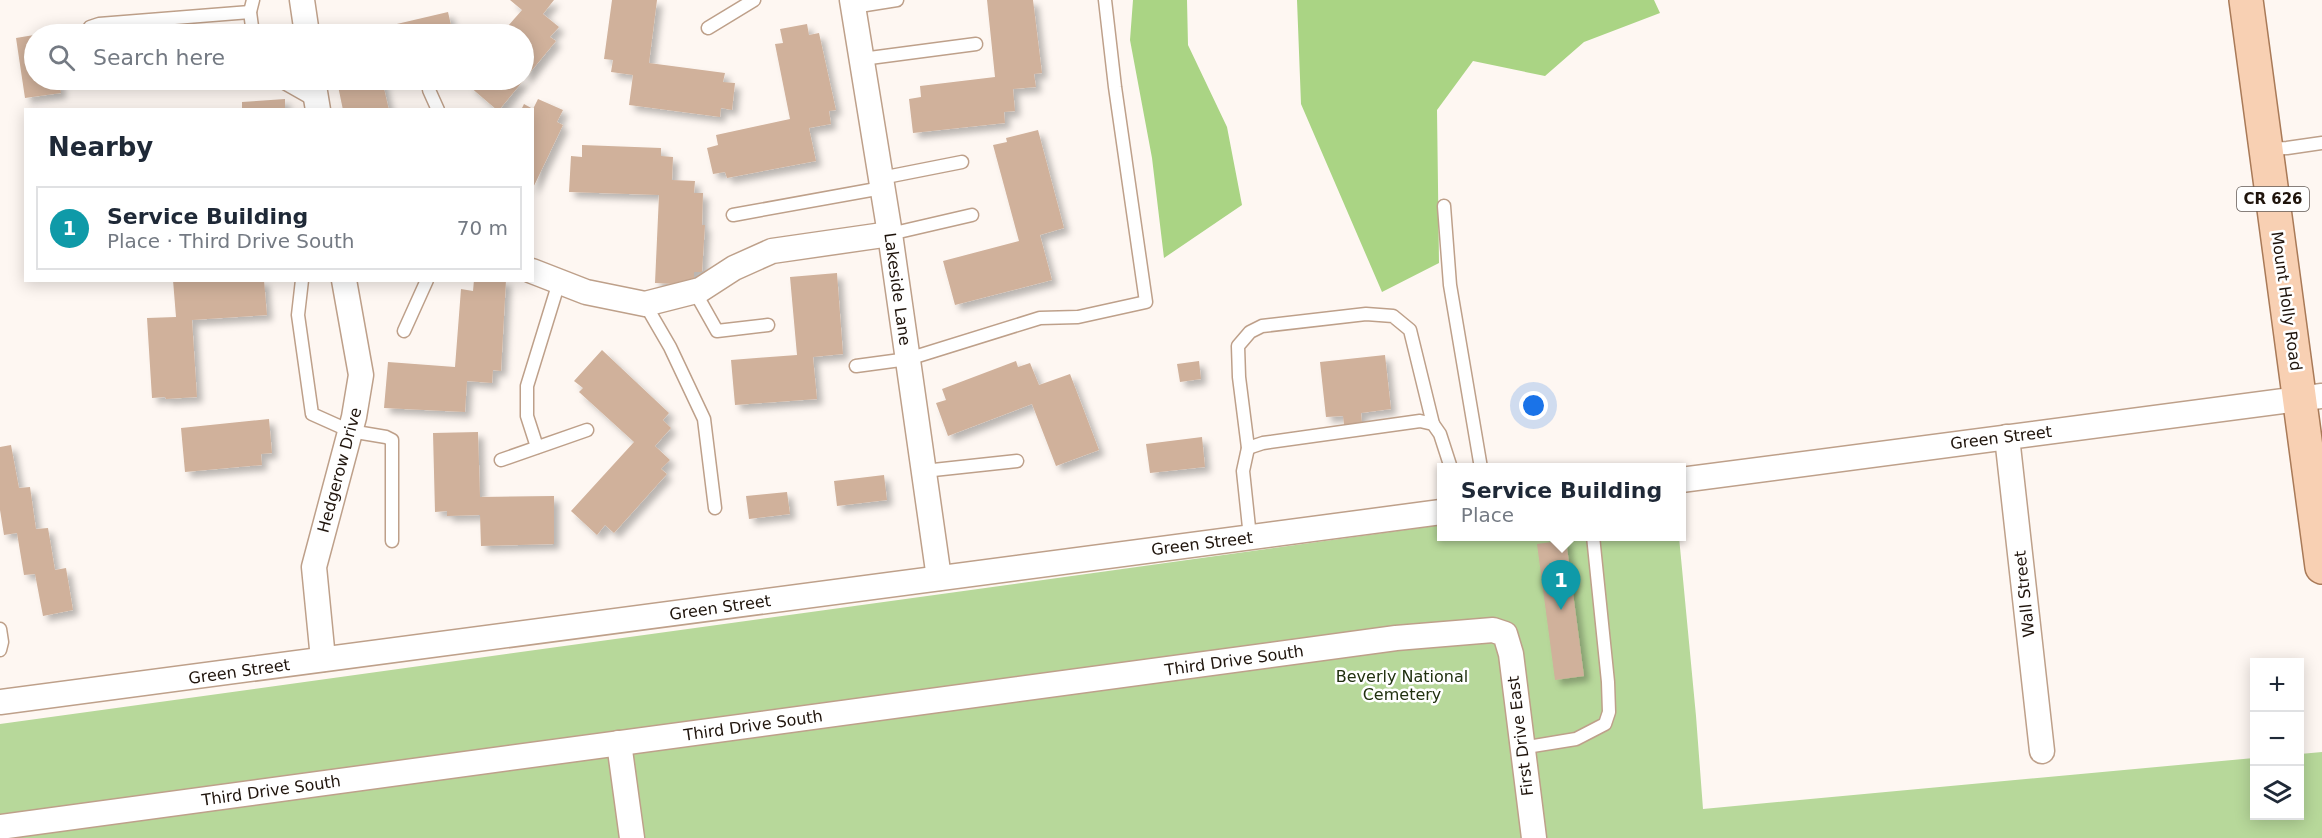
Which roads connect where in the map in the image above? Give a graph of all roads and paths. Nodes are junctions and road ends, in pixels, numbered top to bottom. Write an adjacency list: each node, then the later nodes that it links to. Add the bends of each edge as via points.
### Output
1 (303, 0): 10 (street)
2 (754, 0): 11 (lane)
3 (897, 0): 6 (lane)
4 (1105, 0): 35 (lane, via 1146,302 1078,317 1040,318)
5 (2246, 0): 19 (main road, Mount Holly Road / CR 626)
6 (853, 3): 13 (street, Lakeside Lane)
7 (251, 6): 8 (lane); 9 (lane)
8 (99, 24)
9 (252, 24)
10 (306, 24)
11 (708, 28)
12 (976, 44): 13 (lane)
13 (862, 59): 21 (street, Lakeside Lane)
14 (301, 90): 16 (lane)
15 (429, 90): 17 (lane)
16 (316, 97)
17 (437, 108)
18 (2322, 143): 19 (lane)
19 (2266, 149): 37 (main road, Mount Holly Road / CR 626)
20 (962, 162): 21 (lane)
21 (882, 183): 23 (lane); 25 (street, Lakeside Lane)
22 (1444, 206): 47 (lane, via 1450,285)
23 (733, 215)
24 (972, 215): 25 (lane)
25 (890, 234): 31 (street, via 772,251); 35 (street, Lakeside Lane)
26 (534, 272): 30 (street)
27 (302, 282): 40 (lane, via 297,315 312,414)
28 (344, 282): 40 (street, Hedgerow Drive, via 361,375)
29 (426, 282): 34 (lane)
30 (559, 282): 32 (street); 42 (lane, via 527,386 526,416)
31 (695, 292): 32 (street); 33 (lane, via 717,331)
32 (645, 304): 50 (lane, via 704,419)
33 (768, 325)
34 (404, 332)
35 (908, 359): 36 (lane); 48 (street, Lakeside Lane)
36 (856, 366)
37 (2311, 397): 41 (street, Green Street); 55 (main road, Mount Holly Road / CR 626)
38 (1433, 424): 43 (lane, via 1420,421 1389,425); 43 (lane, via 1410,330 1393,316 1366,314 1262,326 1250,332 1238,346); 46 (lane)
39 (587, 430): 42 (lane)
40 (350, 431): 53 (lane, via 392,440); 60 (street, Hedgerow Drive, via 314,567)
41 (2007, 436): 49 (street, Green Street); 64 (street, Wall Street)
42 (537, 447): 44 (lane)
43 (1248, 448): 52 (lane, via 1243,471)
44 (501, 460)
45 (1017, 460): 48 (lane)
46 (1449, 463)
47 (1480, 463)
48 (924, 471): 56 (street, Lakeside Lane)
49 (1686, 479)
50 (715, 508)
51 (1437, 513): 52 (street, Green Street)
52 (1250, 537): 56 (street, Green Street)
53 (392, 541)
54 (1593, 541): 63 (lane, via 1608,682 1609,712 1605,724 1576,739)
55 (2322, 567)
56 (939, 578): 60 (street, Green Street)
57 (0, 629): 59 (lane)
58 (1505, 634): 62 (street, Third Drive South, via 1493,630 1396,638); 63 (street, First Drive East, via 1511,654)
59 (0, 650)
60 (323, 659): 61 (street, Green Street)
61 (0, 702)
62 (619, 743): 65 (street, Third Drive South); 66 (street)
63 (1521, 748): 67 (street, First Drive East)
64 (2042, 752)
65 (0, 827)
66 (632, 838)
67 (1534, 838)

